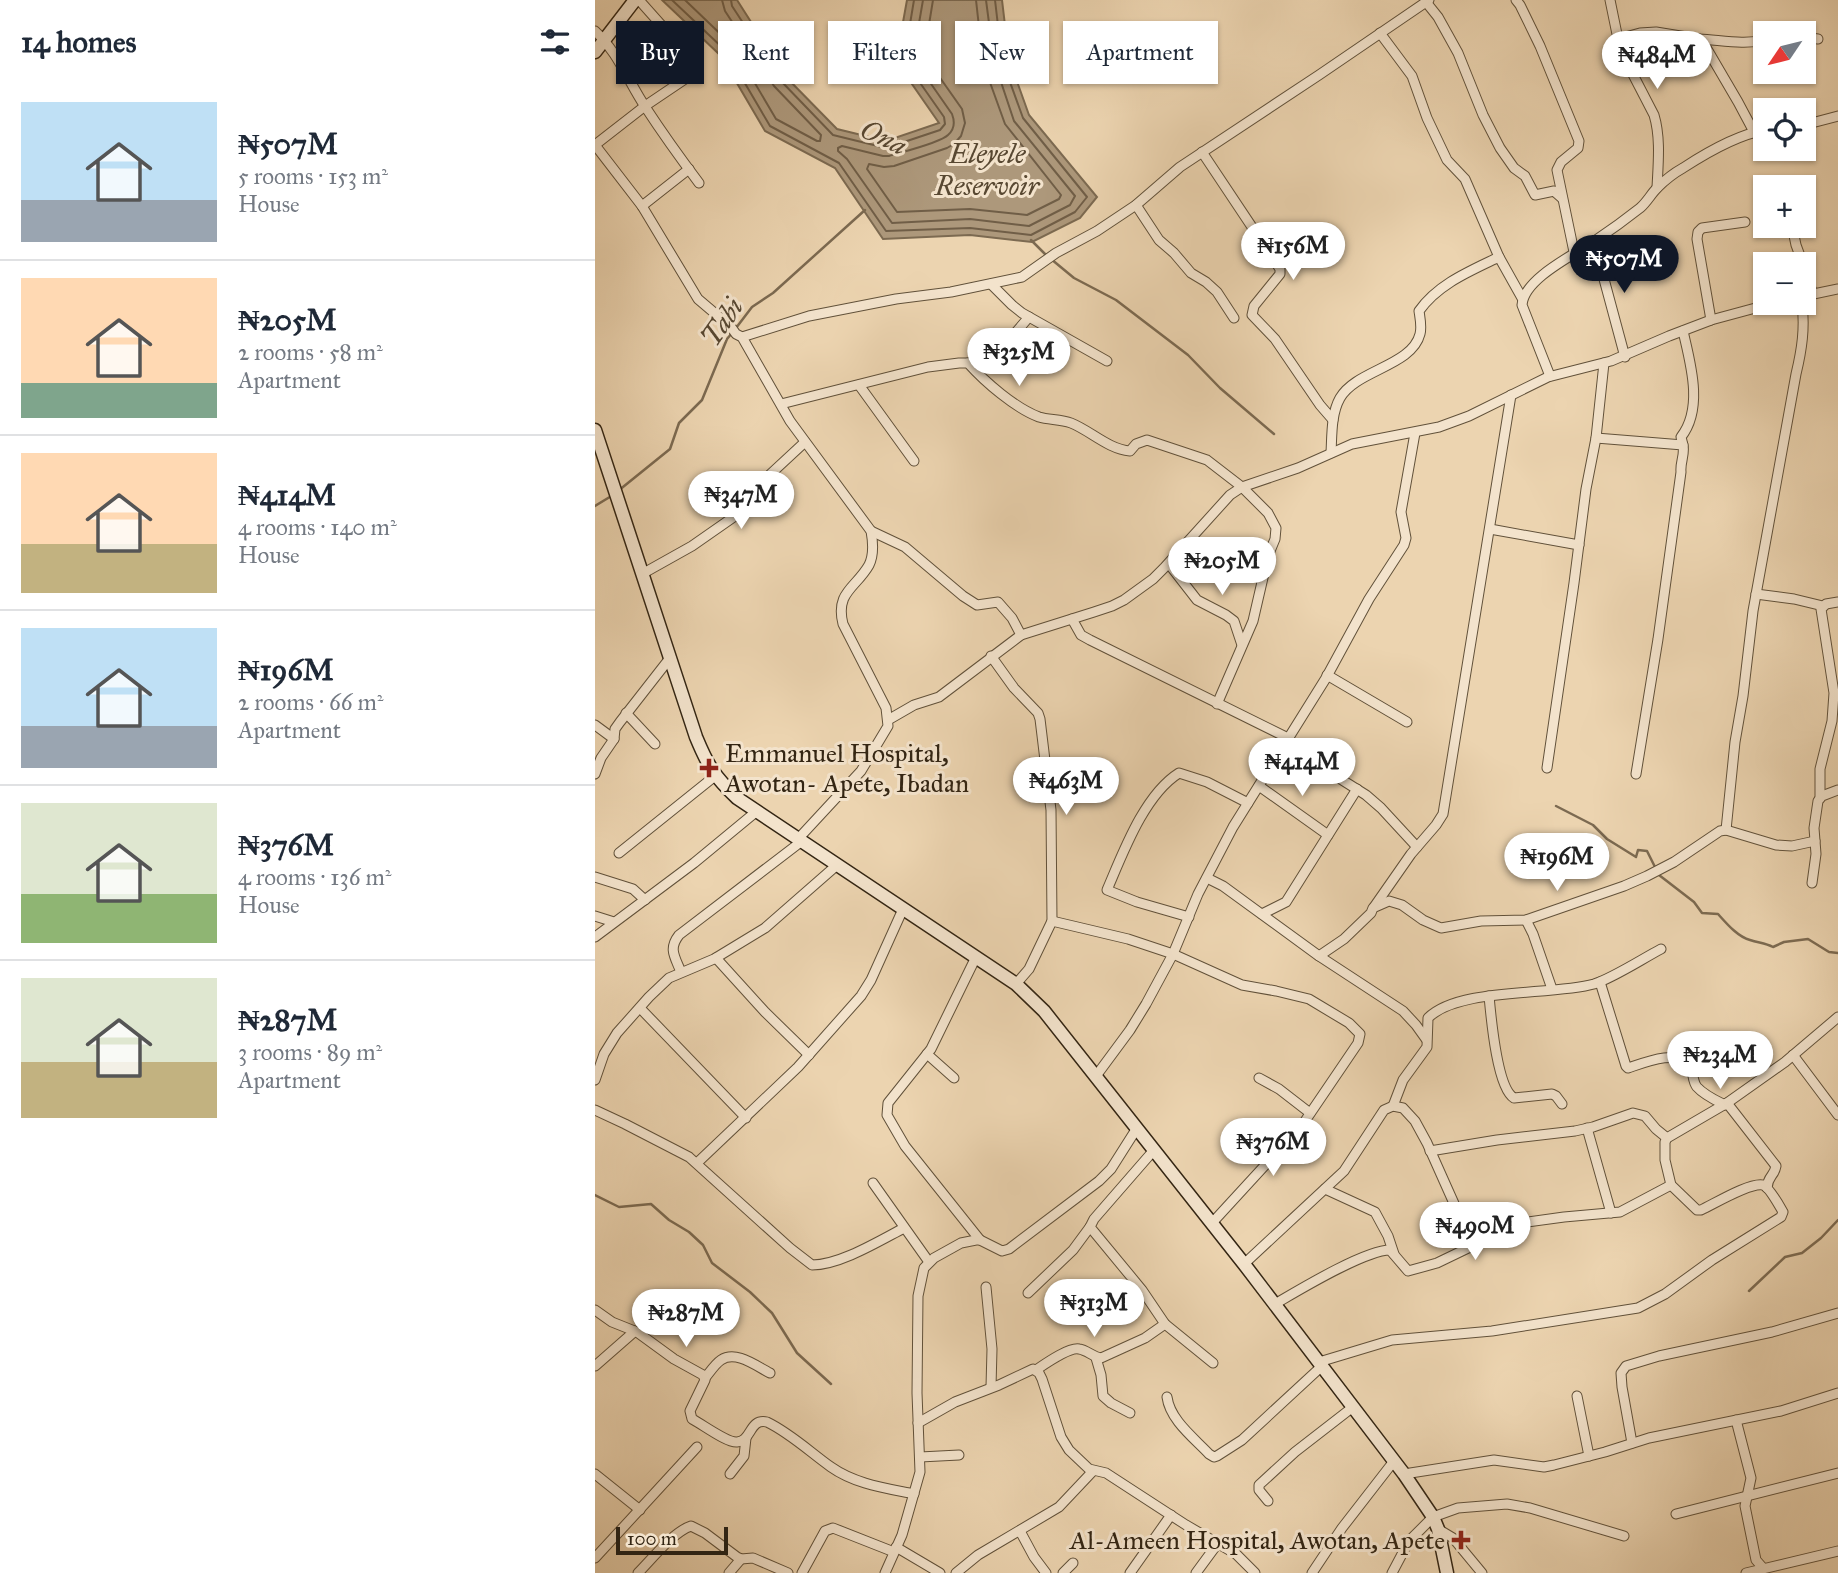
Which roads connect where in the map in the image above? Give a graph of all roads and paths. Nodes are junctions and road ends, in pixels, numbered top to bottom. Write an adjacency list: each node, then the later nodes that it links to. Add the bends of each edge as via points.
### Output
1 (637, 0): 6 (main road); 11 (street, via 696,64 691,75)
2 (1516, 0): 20 (street, via 1536,36 1579,141 1578,148 1557,167)
3 (1610, 0): 7 (street)
4 (1427, 1): 5 (street); 20 (street, via 1458,53 1483,115 1514,169 1525,176 1535,195 1554,191)
5 (1380, 33): 16 (street); 26 (street, via 1416,83 1447,160 1465,179)
6 (600, 35): 10 (main road); 11 (street)
7 (1618, 39): 8 (street, via 1656,32); 19 (street, via 1657,125)
8 (1699, 39): 9 (street); 14 (street)
9 (1753, 41)
10 (595, 52)
11 (645, 106): 15 (street); 17 (street)
12 (1838, 116): 13 (street)
13 (1816, 122)
14 (1753, 132): 19 (street, via 1682,168)
15 (595, 145): 22 (street)
16 (1202, 152): 21 (street); 46 (street, via 1280,269 1252,315)
17 (689, 169): 18 (street); 22 (street)
18 (699, 183)
19 (1657, 188): 24 (street, via 1643,205)
20 (1563, 199): 25 (street)
21 (1136, 205): 27 (street, via 1022,277); 34 (street, via 1159,240 1217,292)
22 (642, 206): 37 (street, via 698,299)
23 (1745, 222): 35 (street, via 1698,232)
24 (1594, 242): 25 (street); 38 (street)
25 (1574, 252): 30 (street)
26 (1499, 257): 30 (street); 46 (street, via 1465,272 1421,308 1420,334 1414,345 1347,389)
27 (991, 284): 33 (street); 37 (street)
28 (1838, 289): 29 (street)
29 (1816, 294)
30 (1522, 298): 42 (street)
31 (1753, 309): 35 (street)
32 (1803, 315): 60 (street, via 1803,348)
33 (1029, 317): 39 (street); 40 (street, via 1007,343)
34 (1234, 318)
35 (1711, 320): 36 (street)
36 (1683, 331): 38 (street); 51 (street, via 1692,367 1693,397 1681,437)
37 (737, 333): 45 (street)
38 (1625, 357): 41 (street)
39 (1107, 361)
40 (968, 363): 43 (street, via 928,367); 54 (street, via 1034,415 1072,423 1120,451 1130,452 1147,440 1195,454)
41 (1604, 363): 42 (street); 49 (street)
42 (1550, 376): 44 (street)
43 (859, 384): 45 (street); 53 (street)
44 (1511, 395): 48 (street, via 1439,428); 55 (street)
45 (781, 404): 50 (street)
46 (1333, 420): 52 (street)
47 (595, 430): 59 (main road)
48 (1415, 433): 52 (street, via 1352,444); 68 (street, via 1401,512 1404,545)
49 (1597, 438): 51 (street); 57 (street)
50 (805, 442): 56 (street); 59 (street, via 763,481 735,516)
51 (1683, 445): 80 (street)
52 (1331, 453): 54 (street)
53 (913, 461)
54 (1242, 487): 58 (street); 65 (street, via 1276,527 1253,621)
55 (1489, 529): 57 (street); 92 (street, via 1443,814)
56 (871, 531): 64 (street, via 905,547 977,605 998,602); 72 (street, via 869,564 846,593 840,613)
57 (1579, 545): 78 (street)
58 (1169, 564): 63 (street, via 1124,600); 65 (street, via 1197,600 1234,621)
59 (642, 574): 67 (main road)
60 (1756, 594): 62 (street); 88 (street)
61 (1838, 602): 62 (street)
62 (1823, 606): 69 (street)
63 (1072, 619): 64 (street); 70 (street, via 1081,635)
64 (1021, 635): 66 (street)
65 (1242, 645): 70 (street)
66 (991, 656): 72 (street, via 939,696); 105 (street, via 1040,719 1051,810)
67 (670, 658): 71 (street); 81 (main road, via 696,737)
68 (1327, 675): 73 (street); 76 (street)
69 (1836, 690): 85 (street, via 1819,769)
70 (1217, 704): 76 (street)
71 (626, 713): 75 (street); 77 (street)
72 (888, 720): 90 (street, via 861,771)
73 (1407, 722)
74 (595, 725): 75 (street)
75 (614, 739): 79 (street)
76 (1286, 741): 82 (street); 83 (street)
77 (655, 744)
78 (1546, 768)
79 (595, 774)
80 (1636, 774)
81 (715, 776): 87 (main road); 93 (street)
82 (1259, 786): 86 (street); 89 (street)
83 (1357, 789): 89 (street); 92 (street)
84 (1838, 790): 85 (street)
85 (1820, 798): 91 (street)
86 (1248, 803): 96 (street); 103 (street, via 1179,773 1146,808 1127,844 1107,890)
87 (757, 811): 90 (main road); 98 (street)
88 (1726, 830): 91 (street, via 1776,845); 104 (street, via 1647,876)
89 (1328, 835): 101 (street, via 1286,902)
90 (800, 840): 94 (main road); 113 (street, via 679,935 672,948)
91 (1815, 841): 97 (street)
92 (1417, 847): 99 (street)
93 (619, 853)
94 (837, 864): 100 (main road); 112 (street, via 765,928)
95 (595, 877): 98 (street, via 633,890)
96 (1207, 878): 101 (street); 103 (street)
97 (1812, 883)
98 (645, 900): 106 (street)
99 (1373, 908): 104 (street, via 1389,901 1441,928); 110 (street, via 1344,939)
100 (903, 909): 111 (main road); 122 (street, via 861,996)
101 (1262, 914): 110 (street)
102 (595, 916): 106 (street)
103 (1189, 917): 109 (street)
104 (1526, 920): 116 (street)
105 (1052, 921): 109 (street); 115 (street, via 1029,969)
106 (614, 922): 107 (street)
107 (596, 936)
108 (1661, 949): 114 (street)
109 (1173, 954): 124 (street, via 1130,1030); 132 (street, via 1243,985 1309,999 1357,1030 1358,1043)
110 (1319, 956): 120 (street, via 1403,1012)
111 (976, 957): 115 (main road); 121 (street)
112 (716, 958): 113 (street); 122 (street)
113 (681, 972): 118 (street)
114 (1600, 982): 116 (street); 129 (street, via 1628,1068 1681,1057 1691,1067 1697,1087)
115 (1016, 984): 124 (main road)
116 (1552, 989): 117 (street)
117 (1489, 996): 120 (street, via 1433,1013 1427,1021); 128 (street, via 1493,1036 1509,1095 1552,1094)
118 (640, 1008): 127 (street, via 617,1033); 134 (street)
119 (1836, 1022): 123 (street)
120 (1427, 1041): 130 (street)
121 (927, 1054): 125 (street); 149 (street, via 888,1103 887,1115 905,1146)
122 (809, 1055): 134 (street)
123 (1793, 1055): 129 (street); 133 (street)
124 (1096, 1076): 135 (main road)
125 (954, 1078)
126 (1259, 1078): 132 (street)
127 (595, 1080)
128 (1562, 1104)
129 (1726, 1104): 137 (street); 143 (street, via 1776,1166)
130 (1393, 1106): 139 (street, via 1411,1114); 144 (street, via 1384,1110 1344,1171)
131 (595, 1110): 140 (street)
132 (1310, 1114): 146 (street)
133 (1838, 1115)
134 (746, 1118): 140 (street)
135 (1137, 1128): 138 (main road); 149 (street, via 1099,1181 1009,1249 1002,1251)
136 (1587, 1128): 137 (street, via 1639,1113); 139 (street); 145 (street)
137 (1667, 1138): 142 (street, via 1665,1160)
138 (1154, 1150): 146 (main road); 147 (street)
139 (1430, 1151): 150 (street)
140 (697, 1163): 148 (street, via 812,1265 835,1261)
141 (873, 1183): 148 (street)
142 (1671, 1185): 143 (street, via 1697,1210 1751,1186); 145 (street, via 1630,1208)
143 (1767, 1188): 163 (street, via 1783,1212 1781,1217 1638,1308 1492,1331 1392,1339)
144 (1325, 1189): 151 (street, via 1375,1212); 153 (street)
145 (1611, 1213): 150 (street, via 1520,1223)
146 (1212, 1223): 153 (main road)
147 (1090, 1227): 155 (street, via 1078,1245); 159 (street)
148 (904, 1228): 152 (street)
149 (980, 1240): 152 (street, via 961,1243)
150 (1473, 1246): 151 (street, via 1408,1270)
151 (1395, 1255): 156 (street, via 1387,1249 1358,1260)
152 (929, 1262): 175 (street, via 918,1296)
153 (1244, 1264): 156 (main road)
154 (986, 1287): 168 (street)
155 (1028, 1293)
156 (1275, 1304): 163 (main road)
157 (595, 1310): 160 (street)
158 (1838, 1313): 177 (street, via 1626,1366 1621,1373 1622,1387)
159 (1165, 1324): 161 (street, via 1145,1338); 162 (street)
160 (635, 1331): 164 (street); 167 (street)
161 (1096, 1358): 165 (street, via 1075,1349); 173 (street, via 1103,1396)
162 (1213, 1363)
163 (1321, 1364): 171 (street, via 1242,1440 1214,1457 1181,1425); 172 (main road)
164 (595, 1366)
165 (1036, 1370): 168 (street); 183 (street, via 1061,1437)
166 (770, 1373): 167 (street, via 737,1356 719,1362)
167 (705, 1378): 176 (street, via 690,1411 692,1419 733,1442)
168 (991, 1387): 175 (street)
169 (1838, 1393): 174 (street)
170 (1577, 1396): 180 (street)
171 (1167, 1397)
172 (1353, 1407): 182 (main road); 190 (street, via 1259,1485)
173 (1130, 1413)
174 (1736, 1420): 177 (street); 189 (street, via 1751,1478)
175 (918, 1423): 181 (street)
176 (746, 1438): 186 (street, via 744,1456); 188 (street, via 758,1422 768,1422 849,1477)
177 (1632, 1443): 180 (street)
178 (697, 1447): 191 (street)
179 (959, 1455): 181 (street)
180 (1589, 1456): 187 (street, via 1544,1467 1494,1460)
181 (920, 1457): 188 (street)
182 (1394, 1461): 187 (main road); 216 (street)
183 (1093, 1471): 193 (street, via 1106,1473); 195 (street, via 1059,1507)
184 (1838, 1473): 189 (street)
185 (595, 1474): 191 (street)
186 (730, 1474)
187 (1404, 1474): 194 (main road)
188 (914, 1494): 198 (street)
189 (1748, 1494): 192 (street); 203 (street, via 1745,1506 1756,1560)
190 (1268, 1501)
191 (640, 1510): 200 (street)
192 (1676, 1514)
193 (1171, 1515): 197 (street); 213 (street)
194 (1435, 1523): 196 (street, via 1458,1508 1507,1504); 217 (street, via 1409,1541); 218 (main road); 219 (street)
195 (1020, 1531): 210 (street); 211 (street)
196 (1624, 1536)
197 (1218, 1543): 214 (street); 215 (street)
198 (895, 1549): 207 (street, via 829,1529); 208 (street); 209 (street)
199 (1838, 1551): 203 (street)
200 (595, 1558)
201 (741, 1559): 204 (street, via 691,1526 671,1539); 205 (street); 206 (street)
202 (1073, 1563): 212 (street)
203 (1763, 1568): 220 (street)
204 (638, 1573)
205 (729, 1573)
206 (788, 1573)
207 (802, 1573)
208 (885, 1573)
209 (940, 1573)
210 (956, 1573)
211 (1046, 1573)
212 (1063, 1573)
213 (1131, 1573)
214 (1196, 1573)
215 (1255, 1573)
216 (1313, 1573)
217 (1392, 1573)
218 (1447, 1573)
219 (1482, 1573)
220 (1746, 1573)

